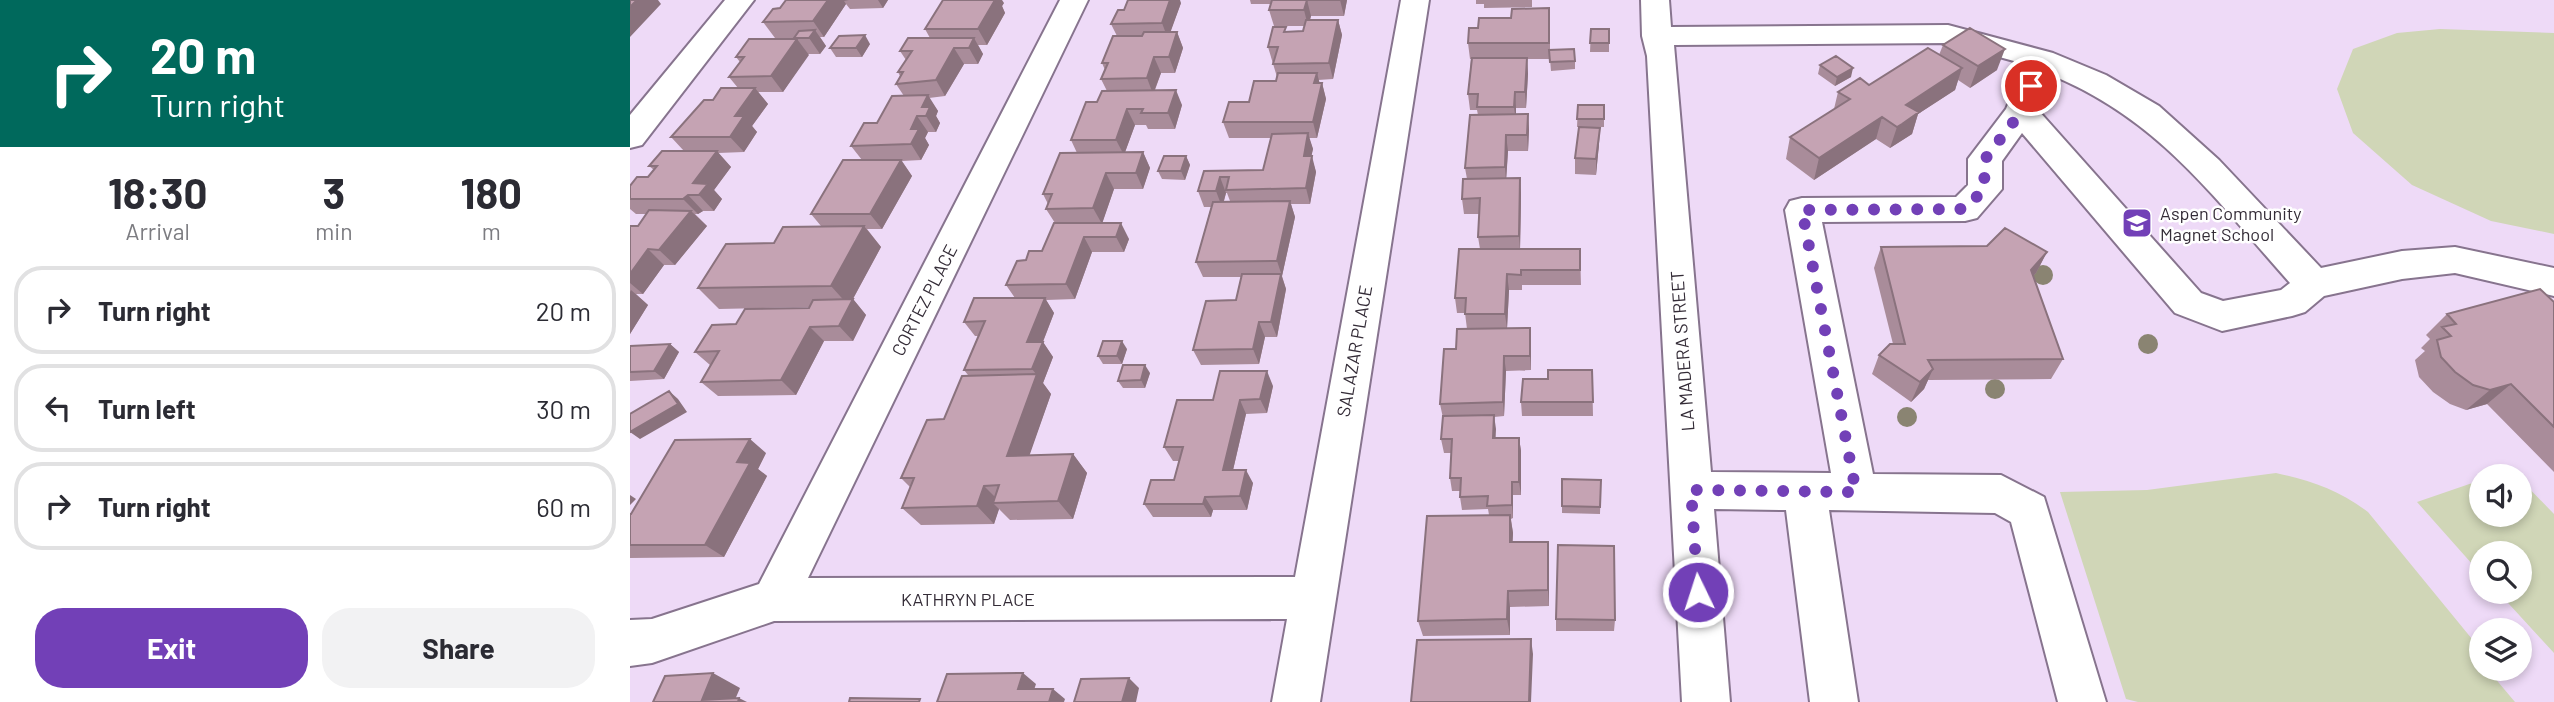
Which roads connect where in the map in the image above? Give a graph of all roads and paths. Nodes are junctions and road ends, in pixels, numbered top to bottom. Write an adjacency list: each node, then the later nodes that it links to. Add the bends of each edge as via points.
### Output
1 (740, 0): 7 (street)
2 (1074, 0): 14 (street, CORTEZ PLACE)
3 (1415, 0): 13 (street, SALAZAR PLACE)
4 (1656, 18): 5 (street, via 1948,34 1993,42); 10 (street, LA MADERA STREET)
5 (2042, 60): 6 (street); 9 (street, via 2116,93 2169,131)
6 (2021, 112): 9 (street, via 2188,303 2222,316 2292,302); 12 (street, via 1985,159 1984,189 1965,209 1802,210)
7 (630, 136)
8 (2554, 282): 9 (street, via 2455,260 2402,265)
9 (2313, 284)
10 (1691, 490): 11 (street); 17 (street, LA MADERA STREET)
11 (1805, 490): 12 (street); 18 (street)
12 (1856, 492): 19 (street, via 2001,494 2029,511)
13 (1312, 598): 14 (street, KATHRYN PLACE); 16 (street, SALAZAR PLACE)
14 (774, 600): 15 (street, KATHRYN PLACE, via 652,641)
15 (630, 643)
16 (1296, 702)
17 (1706, 702)
18 (1834, 702)
19 (2082, 702)

